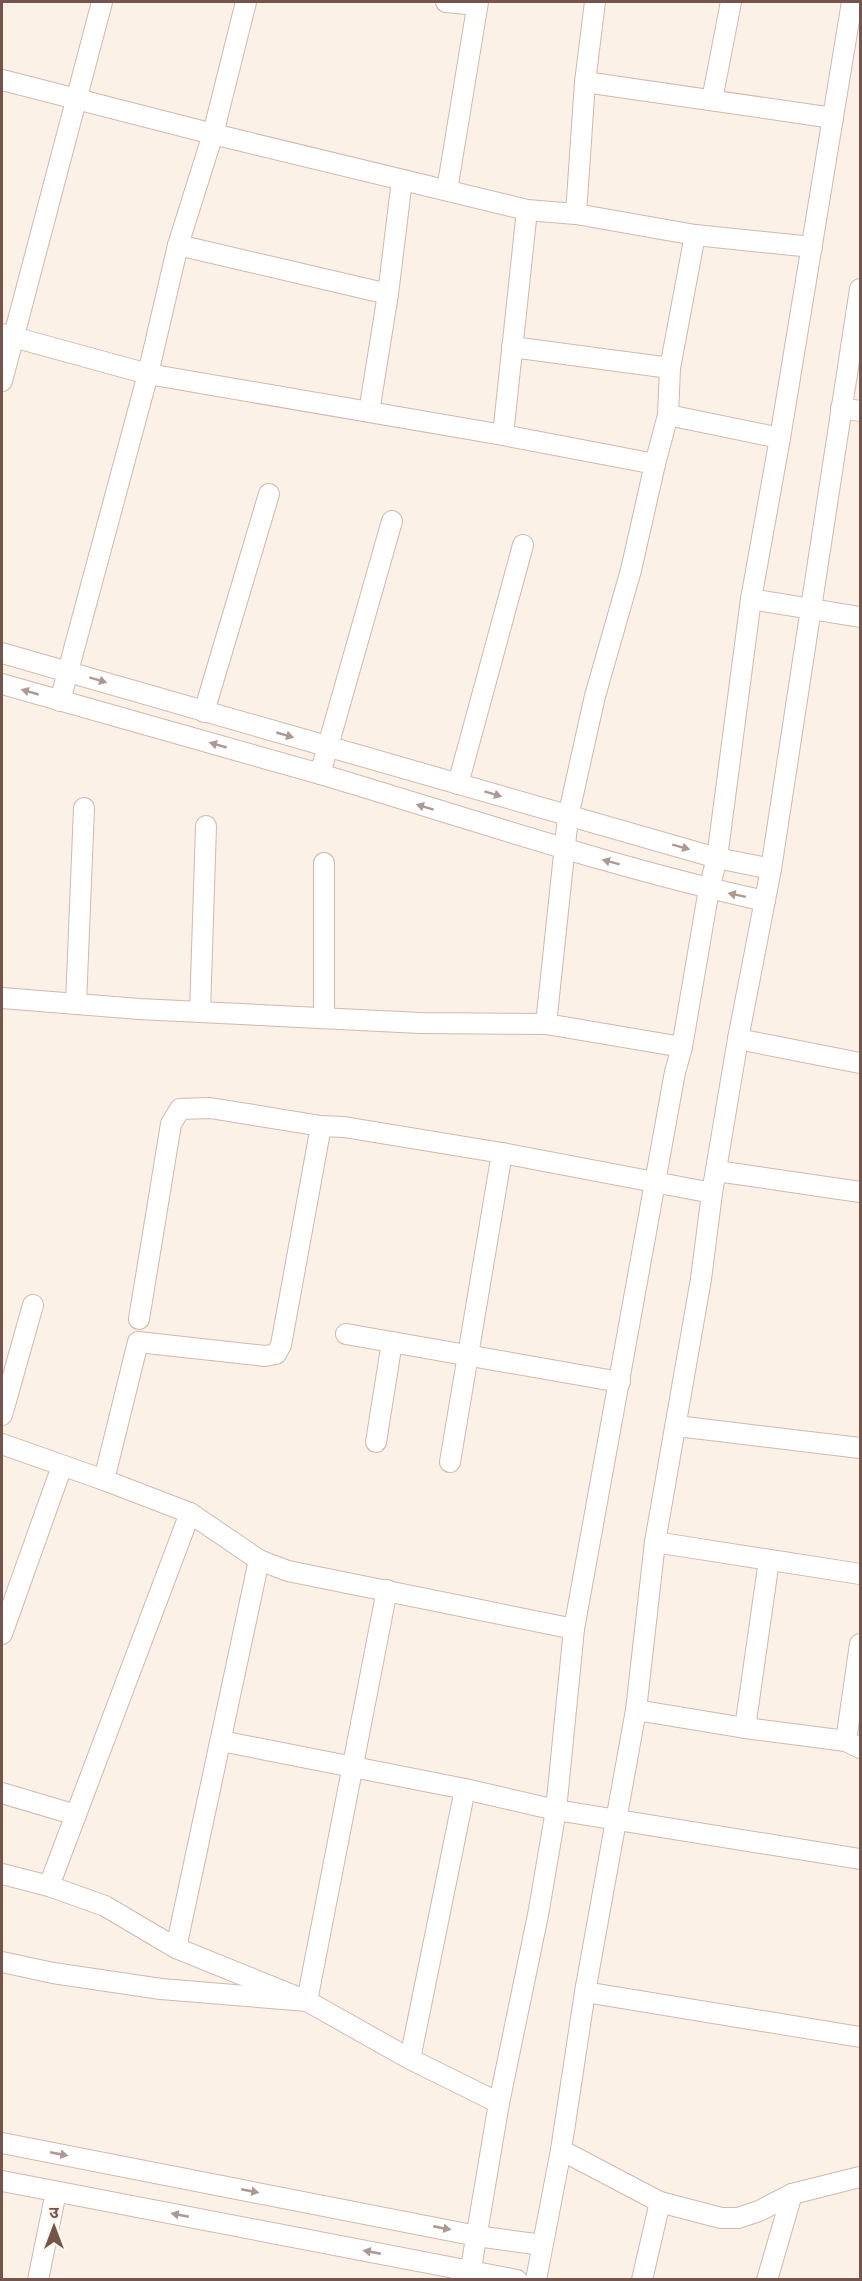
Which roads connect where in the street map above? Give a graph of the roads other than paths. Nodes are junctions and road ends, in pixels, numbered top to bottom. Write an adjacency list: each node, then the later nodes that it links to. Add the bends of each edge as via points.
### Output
1 (102, 2): 10 (street)
2 (246, 2): 13 (street)
3 (446, 2): 7 (street)
4 (595, 2): 9 (street)
5 (730, 2): 11 (street)
6 (852, 2): 12 (street)
7 (477, 3): 15 (street)
8 (2, 80): 10 (street)
9 (585, 82): 11 (street); 17 (street)
10 (77, 100): 13 (street); 23 (street)
11 (712, 100): 12 (street)
12 (832, 118): 20 (street)
13 (213, 134): 14 (street); 19 (street)
14 (402, 180): 15 (street); 21 (street)
15 (447, 190): 16 (street)
16 (526, 210): 17 (street); 24 (street)
17 (576, 214): 18 (street)
18 (695, 235): 20 (street); 25 (street)
19 (178, 245): 21 (street); 26 (street)
20 (812, 247): 33 (street)
21 (388, 294): 30 (street)
22 (860, 299): 28 (street)
23 (7, 335): 26 (street); 27 (street)
24 (512, 347): 25 (street); 32 (street)
25 (670, 368): 31 (street)
26 (148, 374): 30 (street); 42 (street)
27 (2, 381)
28 (841, 408): 29 (street); 39 (street)
29 (861, 411)
30 (369, 412): 32 (street)
31 (668, 415): 33 (street); 34 (street)
32 (503, 435): 34 (street)
33 (780, 438): 38 (street)
34 (655, 464): 50 (street)
35 (269, 494): 45 (street)
36 (392, 522): 46 (street)
37 (523, 545): 48 (street)
38 (751, 599): 39 (street); 53 (street)
39 (810, 609): 40 (street); 55 (street)
40 (861, 617)
41 (2, 653): 42 (street)
42 (67, 671): 44 (street); 45 (street, one-way to 45)
43 (2, 684): 44 (street, one-way to 43)
44 (60, 701): 47 (street, one-way to 44)
45 (204, 712): 46 (street, one-way to 46)
46 (328, 747): 47 (street); 48 (street)
47 (320, 774): 52 (street, one-way to 47)
48 (458, 784): 50 (street, one-way to 50)
49 (84, 808): 59 (street)
50 (568, 817): 52 (street); 53 (street, one-way to 53)
51 (206, 826): 60 (street)
52 (563, 849): 56 (street, one-way to 52); 62 (street)
53 (717, 858): 55 (street); 56 (street)
54 (324, 863): 61 (street)
55 (771, 869): 57 (street)
56 (708, 889): 57 (street, one-way to 56); 64 (street)
57 (765, 901): 63 (street)
58 (2, 998): 59 (street)
59 (76, 1004): 60 (street)
60 (200, 1012): 61 (street)
61 (324, 1018): 62 (street)
62 (546, 1024): 64 (street)
63 (738, 1039): 65 (street); 68 (street)
64 (682, 1047): 69 (street)
65 (861, 1064)
66 (321, 1126): 67 (street); 73 (street, via 210,1108 180,1109 171,1124); 85 (street, via 276,1354 138,1342)
67 (502, 1153): 69 (street); 76 (street)
68 (717, 1171): 70 (street); 71 (street)
69 (656, 1182): 70 (street); 77 (street)
70 (712, 1192): 79 (street)
71 (861, 1192)
72 (33, 1305): 78 (street)
73 (139, 1318)
74 (346, 1334): 75 (street)
75 (392, 1342): 76 (street); 80 (street)
76 (469, 1354): 77 (street); 83 (street)
77 (620, 1382): 92 (street)
78 (2, 1415)
79 (676, 1426): 82 (street); 87 (street)
80 (376, 1442)
81 (2, 1444): 84 (street)
82 (861, 1448)
83 (450, 1462)
84 (62, 1466): 85 (street); 93 (street)
85 (104, 1480): 86 (street)
86 (190, 1513): 88 (street); 103 (street)
87 (656, 1542): 89 (street); 95 (street)
88 (259, 1560): 91 (street, via 288,1571); 97 (street)
89 (769, 1560): 90 (street); 96 (street)
90 (861, 1574)
91 (387, 1590): 92 (street); 99 (street)
92 (574, 1629): 102 (street)
93 (2, 1634)
94 (861, 1644): 98 (street)
95 (636, 1710): 96 (street); 104 (street)
96 (745, 1728): 98 (street)
97 (220, 1741): 99 (street); 108 (street)
98 (853, 1744)
99 (354, 1767): 100 (street); 111 (street)
100 (465, 1789): 102 (street); 113 (street)
101 (2, 1793): 103 (street)
102 (556, 1809): 104 (street); 114 (street)
103 (76, 1815): 107 (street)
104 (617, 1819): 105 (street); 110 (street)
105 (861, 1859)
106 (2, 1874): 107 (street)
107 (49, 1886): 108 (street, via 105,1906)
108 (176, 1948): 111 (street)
109 (2, 1962): 111 (street, via 160,1989)
110 (585, 1992): 112 (street); 116 (street)
111 (307, 2001): 113 (street)
112 (861, 2037)
113 (410, 2059): 114 (street)
114 (499, 2103): 122 (street)
115 (2, 2143): 122 (street, one-way to 122)
116 (561, 2150): 121 (street); 123 (street)
117 (861, 2177): 120 (street)
118 (2, 2181): 119 (street)
119 (56, 2192): 124 (street, one-way to 119); 125 (street)
120 (792, 2194): 121 (street, via 738,2218 721,2218); 129 (street)
121 (660, 2202): 128 (street)
122 (477, 2236): 123 (street); 124 (street)
123 (542, 2245): 127 (street)
124 (470, 2275): 126 (street)
125 (38, 2280)
126 (517, 2280)
127 (536, 2280)
128 (642, 2280)
129 (767, 2280)

